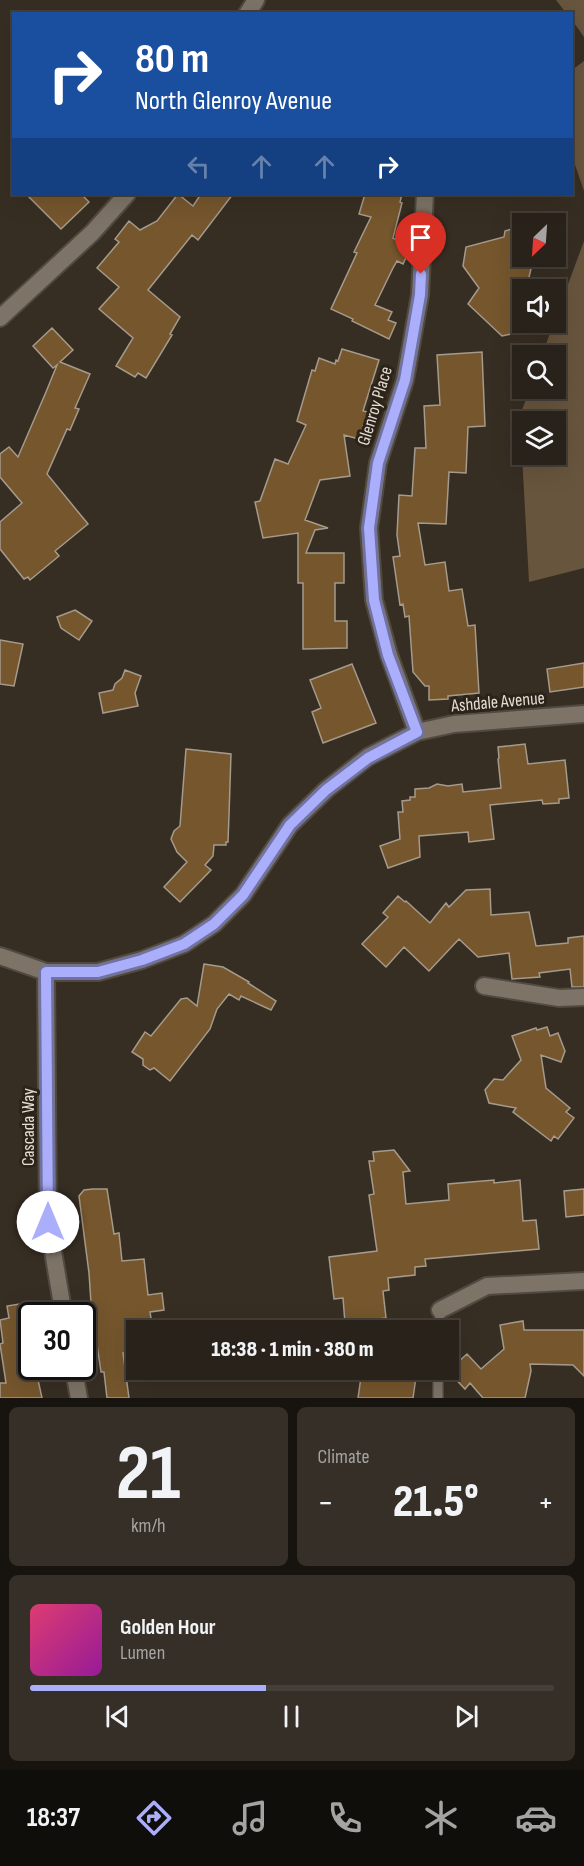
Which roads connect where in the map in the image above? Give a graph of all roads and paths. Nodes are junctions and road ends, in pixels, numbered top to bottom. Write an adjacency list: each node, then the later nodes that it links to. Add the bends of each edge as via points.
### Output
1 (126, 195): 3 (street, via 92,233)
2 (425, 195): 5 (street, Glenroy Place, via 420,295 405,380 378,463 369,528 374,600 388,655)
3 (0, 318)
4 (584, 714): 5 (street, Ashdale Avenue, via 454,724)
5 (417, 732): 7 (street, Ashdale Avenue, via 368,758 326,790 290,825 243,895 214,924 184,944 98,972)
6 (0, 956): 7 (street, Ashdale Avenue)
7 (46, 972): 11 (street, Cascada Way, via 48,1222)
8 (484, 986): 9 (street, via 559,998)
9 (584, 997)
10 (584, 1281): 12 (street, via 487,1286)
11 (62, 1302)
12 (440, 1310): 13 (lane)
13 (440, 1320)
14 (76, 1380): 16 (street)
15 (438, 1380): 17 (lane)
16 (79, 1398)
17 (438, 1398)

